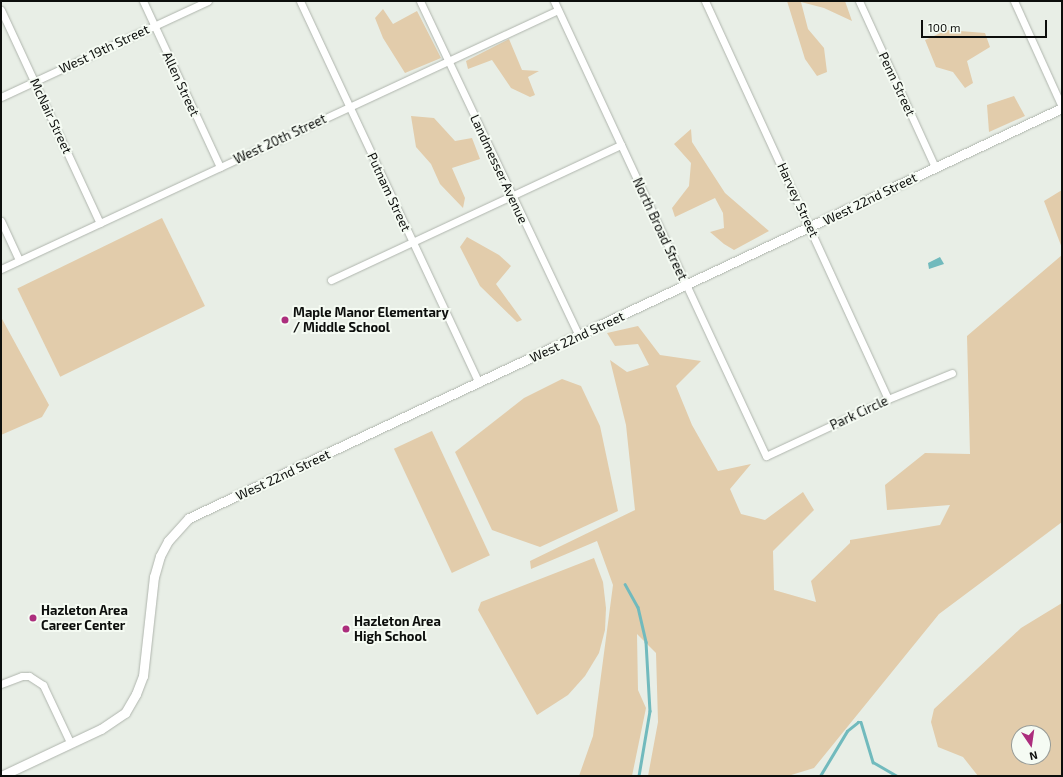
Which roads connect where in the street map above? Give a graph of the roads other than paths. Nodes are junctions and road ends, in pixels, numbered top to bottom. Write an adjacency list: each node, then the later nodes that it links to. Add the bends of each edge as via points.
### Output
1 (143, 1): 11 (street, Allen Street)
2 (208, 1): 11 (street, West 19th Street)
3 (300, 1): 15 (street, Putnam Street)
4 (420, 1): 12 (street, Landmesser Avenue)
5 (554, 1): 10 (street, North Broad Street)
6 (705, 1): 23 (street, Harvey Street)
7 (859, 1): 19 (street, Penn Street)
8 (1014, 1): 16 (street)
9 (1, 10): 13 (street, McNair Street)
10 (558, 10): 12 (street, West 20th Street); 17 (street, North Broad Street)
11 (154, 26): 13 (street, West 19th Street); 18 (street, Allen Street)
12 (448, 61): 15 (street, West 20th Street); 20 (street, Landmesser Avenue)
13 (34, 82): 14 (street, West 19th Street); 22 (street, McNair Street)
14 (1, 97)
15 (349, 107): 18 (street, West 20th Street); 24 (street, Putnam Street)
16 (1062, 108): 19 (street, West 22nd Street)
17 (621, 145): 20 (street); 28 (street, North Broad Street)
18 (220, 167): 22 (street, West 20th Street)
19 (935, 167): 23 (street, West 22nd Street)
20 (511, 196): 24 (street); 29 (street, Landmesser Avenue)
21 (1, 221): 25 (street)
22 (100, 222): 25 (street, West 20th Street)
23 (811, 228): 28 (street, West 22nd Street); 32 (street, Harvey Street)
24 (412, 242): 27 (street); 31 (street, Putnam Street)
25 (19, 260): 26 (street, West 20th Street)
26 (1, 268)
27 (331, 280)
28 (687, 286): 29 (street, West 22nd Street); 33 (street, North Broad Street)
29 (579, 336): 31 (street, West 22nd Street)
30 (952, 373): 32 (street, Park Circle)
31 (478, 383): 35 (street, West 22nd Street, via 189,518 168,542 160,556 154,577 147,652 136,694 125,713 101,729)
32 (888, 399): 33 (street, Park Circle)
33 (766, 456)
34 (1, 684): 35 (street, via 29,676 43,685)
35 (70, 742): 36 (street, West 22nd Street)
36 (1, 776)

